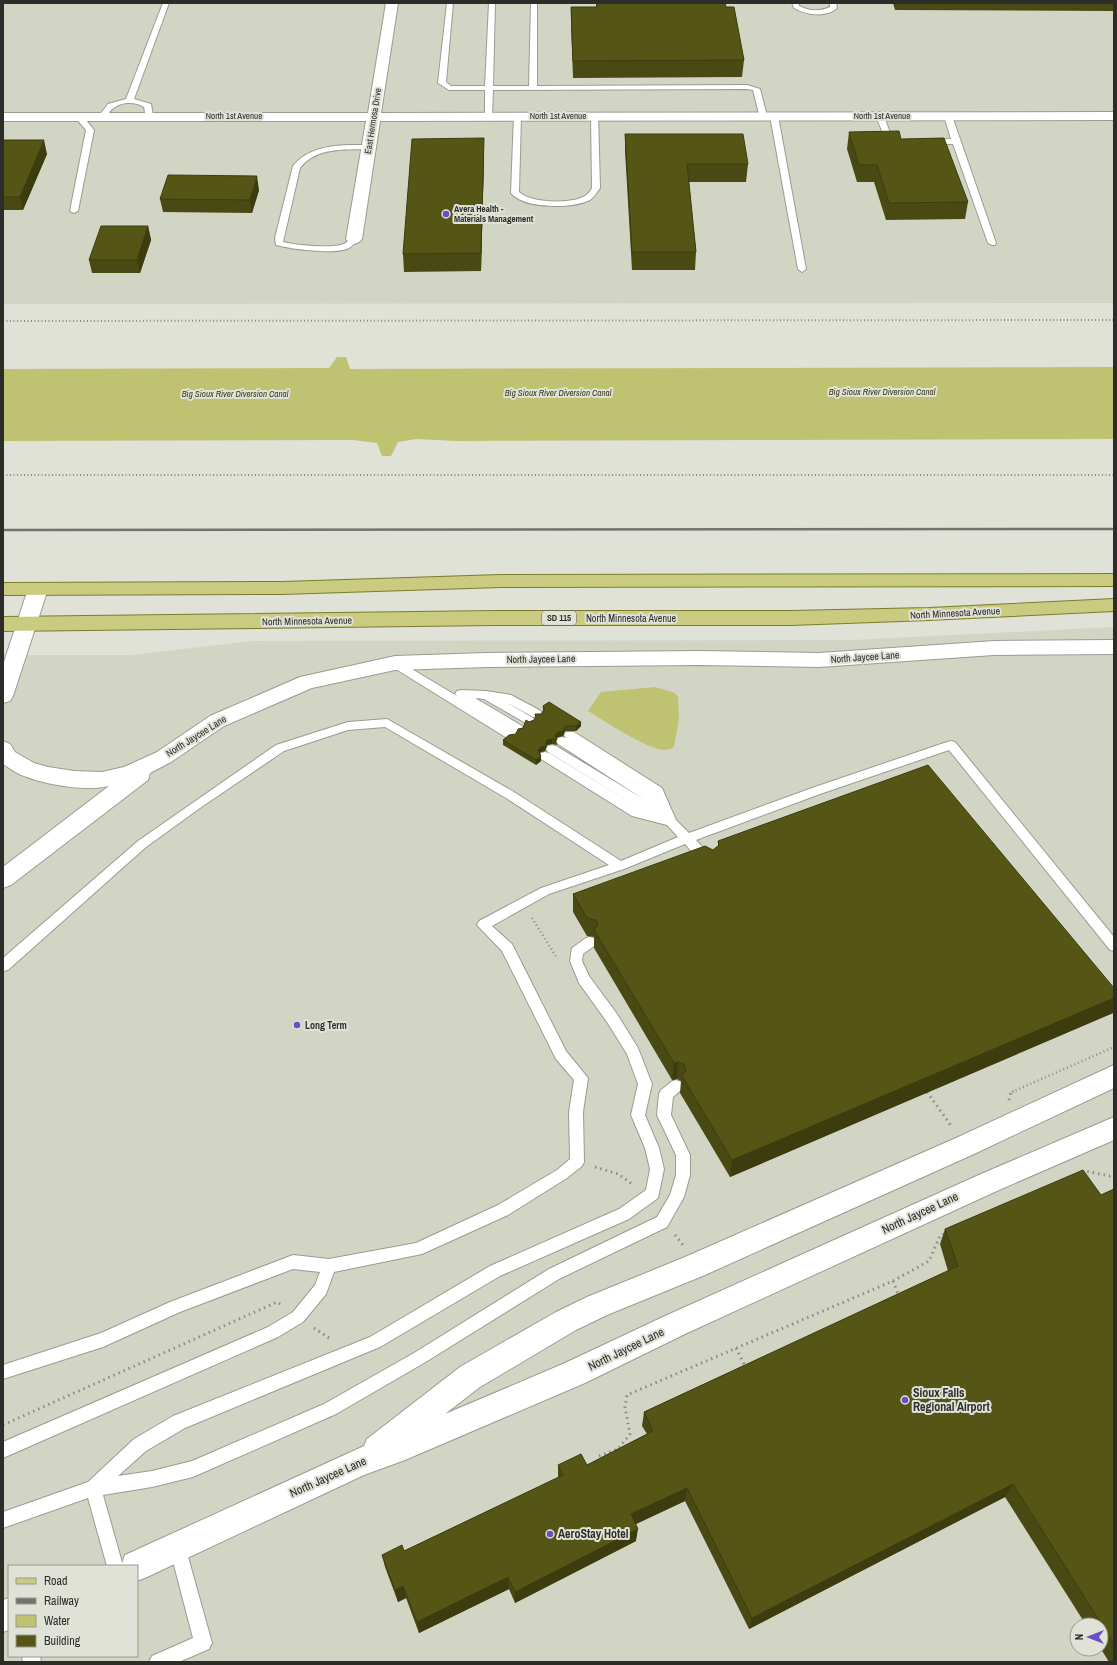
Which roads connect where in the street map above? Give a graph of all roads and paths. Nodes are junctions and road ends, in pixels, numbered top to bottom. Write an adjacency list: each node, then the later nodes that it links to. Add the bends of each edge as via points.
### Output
1 (166, 3): 10 (lane)
2 (392, 3): 14 (main road, East Hermosa Drive)
3 (450, 3): 8 (lane, via 442,84 449,88)
4 (492, 3): 8 (lane)
5 (534, 3): 9 (lane)
6 (795, 3): 7 (lane, via 796,7 804,12 826,12 834,8)
7 (833, 3)
8 (489, 88): 9 (lane); 15 (lane)
9 (533, 88): 18 (lane, via 747,87 756,89)
10 (129, 101): 12 (lane, via 112,105); 13 (lane, via 148,106)
11 (78, 116): 12 (main road, North 1st Avenue); 22 (main road, North 1st Avenue); 27 (lane, via 90,130)
12 (103, 116): 13 (main road, North 1st Avenue)
13 (149, 116): 14 (main road, North 1st Avenue)
14 (373, 116): 15 (main road, North 1st Avenue); 26 (main road, East Hermosa Drive)
15 (488, 116): 16 (main road, North 1st Avenue)
16 (517, 116): 17 (main road, North 1st Avenue); 17 (lane, via 515,192 520,198 533,202 577,202 592,194 596,188)
17 (595, 116): 18 (main road, North 1st Avenue)
18 (769, 116): 19 (main road, North 1st Avenue); 30 (lane)
19 (880, 116): 20 (main road, North 1st Avenue); 24 (lane, via 889,139)
20 (948, 116): 21 (main road, North 1st Avenue); 23 (lane)
21 (1114, 116)
22 (3, 117)
23 (955, 139): 25 (lane, via 952,142); 29 (lane)
24 (903, 142)
25 (924, 142)
26 (368, 147): 28 (main road, East Hermosa Drive); 28 (lane, via 325,150 299,163 292,181 279,243 303,247 346,246)
27 (74, 211)
28 (354, 239)
29 (992, 243)
30 (802, 269)
31 (1114, 320): 32 (path)
32 (3, 321)
33 (3, 475): 34 (path)
34 (1114, 475)
35 (1114, 580): 37 (main road, via 501,581 282,588)
36 (3, 589): 37 (main road)
37 (38, 589): 40 (main road)
38 (1114, 605): 40 (main road, North Minnesota Avenue / SD 115, via 792,618 495,618)
39 (3, 624): 40 (main road, North Minnesota Avenue / SD 115)
40 (27, 624): 45 (main road)
41 (1114, 647): 42 (main road, North Jaycee Lane, via 981,648 818,660 700,658)
42 (395, 663): 43 (lane); 50 (main road, North Jaycee Lane, via 307,682 217,722)
43 (438, 691): 44 (lane); 44 (lane, via 515,732)
44 (458, 694): 46 (lane, via 486,695)
45 (3, 696)
46 (533, 718)
47 (566, 738): 51 (lane, via 648,796)
48 (3, 749): 50 (main road, North Jaycee Lane, via 8,757 26,768 47,775 74,779 102,780 123,775)
49 (548, 752): 51 (lane, via 636,813)
50 (164, 757): 55 (main road)
51 (671, 822): 52 (lane)
52 (687, 838): 53 (lane); 54 (lane); 57 (lane, via 951,745)
53 (710, 862)
54 (620, 866): 58 (lane, via 510,795 387,723 348,726 280,748 196,805 142,844); 64 (lane, via 545,891 483,925 507,948 561,1056 581,1078 576,1112)
55 (3, 879)
56 (590, 942): 67 (lane, via 577,952 576,962 584,979 633,1052 645,1084 638,1115 652,1148 657,1169 653,1193)
57 (1114, 946)
58 (3, 966)
59 (1114, 1076): 77 (main road, via 834,1205 566,1321 470,1377)
60 (676, 1086): 78 (lane, via 666,1094 664,1115 683,1155 684,1176 677,1197 662,1222 554,1274 419,1358 330,1409 193,1469 152,1479)
61 (927, 1092): 63 (path)
62 (1114, 1128): 77 (main road, North Jaycee Lane, via 969,1191 575,1373 395,1450)
63 (954, 1131)
64 (577, 1162): 67 (path, via 618,1174 637,1188); 69 (lane, via 503,1210 417,1249)
65 (1078, 1174): 66 (path, via 1085,1171 1110,1176)
66 (1114, 1174)
67 (645, 1199): 78 (lane, via 624,1214 495,1271 375,1342 179,1422 140,1445)
68 (949, 1231): 70 (path, via 940,1236 929,1261)
69 (329, 1266): 73 (lane, via 293,1262 176,1307 103,1340); 75 (lane, via 321,1289 298,1317 273,1332)
70 (893, 1281): 71 (path); 72 (path)
71 (900, 1298)
72 (736, 1348): 74 (path); 76 (path, via 627,1395 625,1407 630,1434 618,1449)
73 (3, 1372)
74 (750, 1375)
75 (3, 1450)
76 (599, 1456)
77 (360, 1462): 80 (main road, North Jaycee Lane)
78 (93, 1488): 79 (lane); 81 (lane)
79 (3, 1520)
80 (177, 1546): 82 (main road, North Jaycee Lane); 83 (lane, via 203,1643)
81 (115, 1565)
82 (138, 1565)
83 (158, 1662)

